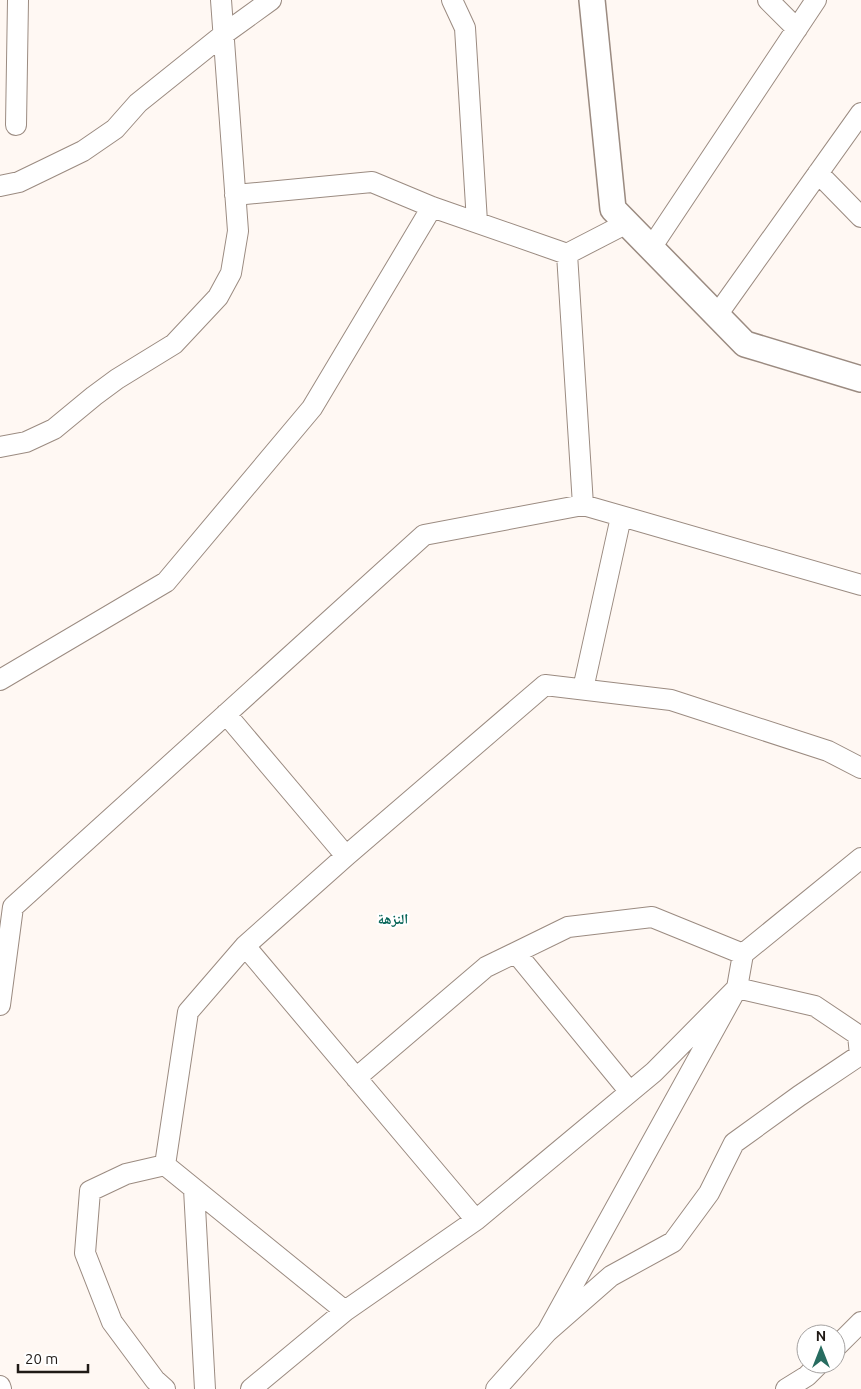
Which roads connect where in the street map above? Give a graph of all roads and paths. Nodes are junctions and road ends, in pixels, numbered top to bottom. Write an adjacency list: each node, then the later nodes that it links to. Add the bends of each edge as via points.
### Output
1 (18, 0): 11 (street)
2 (221, 0): 9 (street)
3 (271, 0): 9 (street)
4 (452, 0): 17 (street, via 465,28)
5 (592, 0): 18 (street, via 613,209)
6 (768, 0): 8 (street)
7 (816, 0): 8 (street)
8 (797, 29): 19 (street)
9 (224, 34): 13 (street, via 138,103 115,130 83,151 19,182); 14 (street)
10 (861, 113): 12 (street)
11 (16, 125)
12 (818, 174): 16 (street); 21 (street)
13 (0, 186)
14 (235, 195): 15 (street, via 372,182); 23 (street, via 238,231 231,274 218,297 174,344 117,379 54,429 26,442)
15 (432, 207): 17 (street); 27 (street, via 312,408 166,582)
16 (861, 217)
17 (477, 222): 20 (street)
18 (626, 222): 19 (street); 20 (street)
19 (652, 248): 21 (street)
20 (567, 254): 24 (street)
21 (717, 315): 22 (street, via 745,344)
22 (861, 379)
23 (0, 447)
24 (583, 505): 25 (street); 29 (street, via 424,535)
25 (622, 517): 26 (street); 28 (street)
26 (861, 585)
27 (0, 680)
28 (583, 689): 30 (street, via 671,700 828,751); 31 (street, via 545,685)
29 (226, 714): 31 (street); 37 (street, via 13,907)
30 (861, 768)
31 (346, 856): 33 (street)
32 (861, 858): 35 (street)
33 (246, 946): 39 (street); 41 (street, via 188,1012)
34 (516, 953): 35 (street, via 568,927 652,916); 39 (street, via 486,967); 40 (street)
35 (743, 954): 36 (street)
36 (737, 988): 38 (street, via 815,1006 858,1035); 40 (street); 46 (street)
37 (0, 1006)
38 (860, 1055): 46 (street, via 734,1143 709,1193 673,1242 611,1276)
39 (356, 1078): 43 (street)
40 (630, 1092): 43 (street)
41 (165, 1166): 42 (street); 49 (street, via 126,1174 90,1191 85,1253 112,1322)
42 (194, 1189): 44 (street); 50 (street)
43 (476, 1220): 44 (street)
44 (345, 1311): 51 (street)
45 (861, 1322): 47 (street)
46 (546, 1332): 52 (street)
47 (846, 1337)
48 (809, 1374): 53 (street)
49 (165, 1389)
50 (205, 1389)
51 (251, 1389)
52 (496, 1389)
53 (786, 1389)

